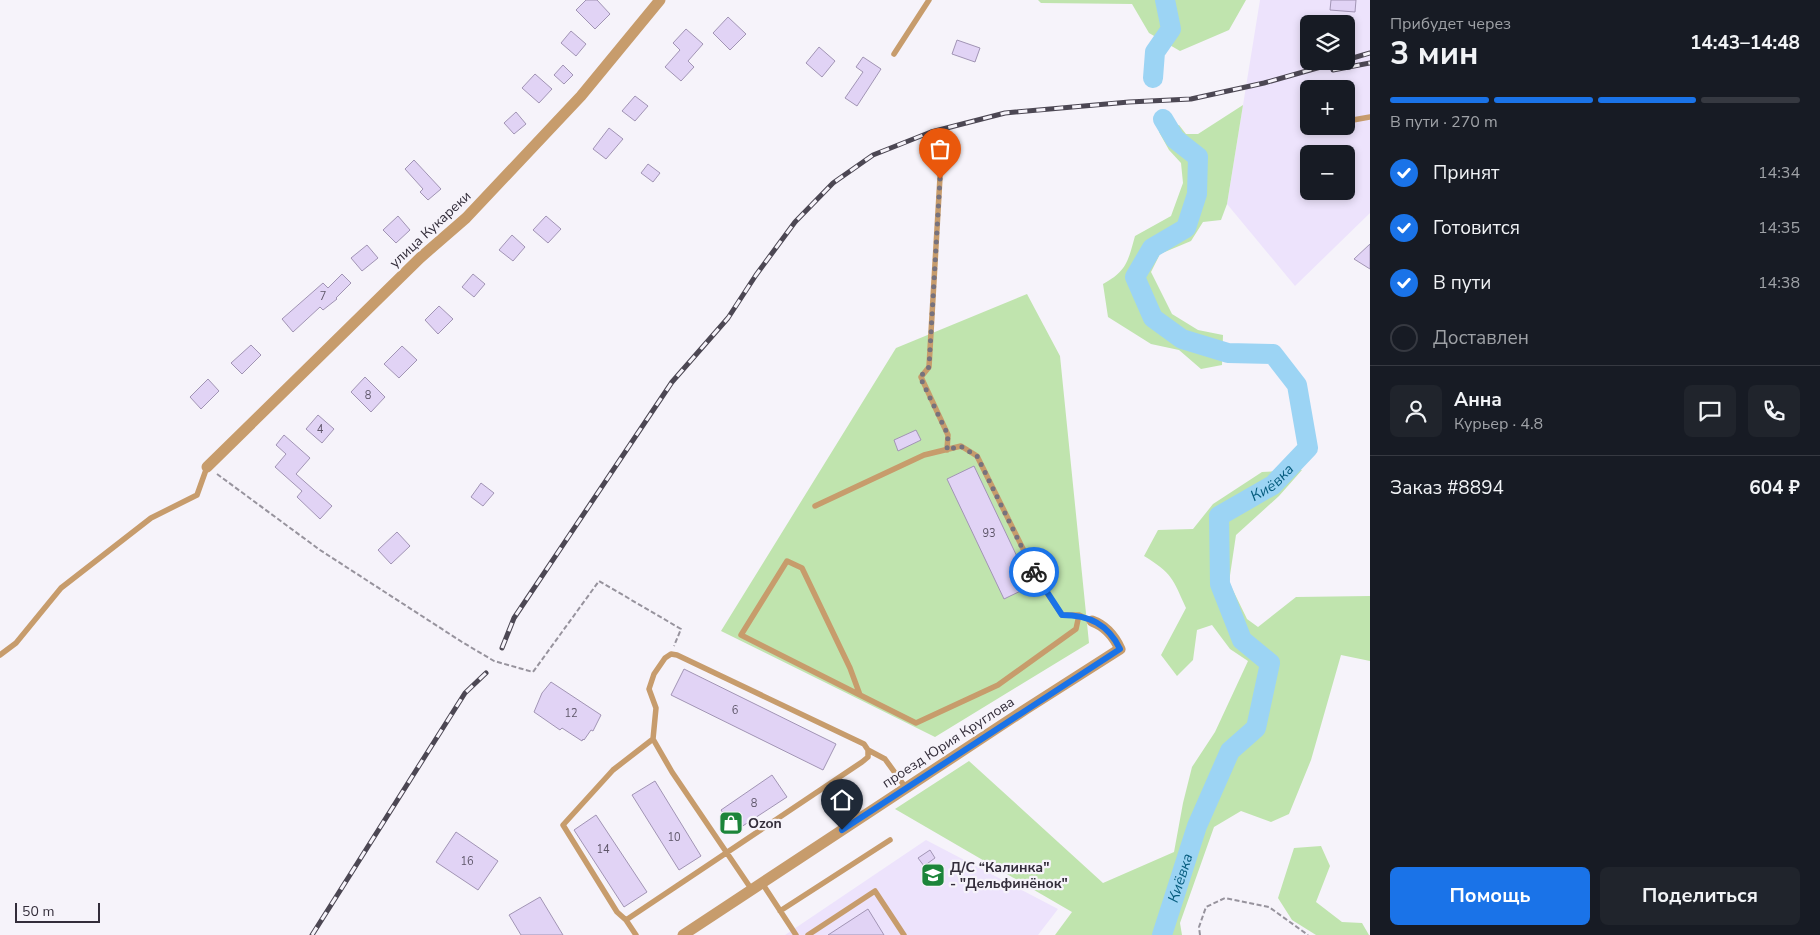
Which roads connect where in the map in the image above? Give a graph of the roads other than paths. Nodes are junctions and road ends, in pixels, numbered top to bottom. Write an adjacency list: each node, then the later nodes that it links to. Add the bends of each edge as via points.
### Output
1 (660, 0): 8 (street, улица Кукареки, via 581,96 466,218 420,258)
2 (929, 0): 3 (lane)
3 (894, 54)
4 (1370, 117): 5 (lane)
5 (1355, 120)
6 (941, 160): 7 (lane, via 929,367 920,377 948,435)
7 (947, 450): 9 (lane, via 924,455); 10 (lane, via 960,446 977,456 1039,581 1062,615)
8 (207, 467): 12 (lane, via 197,496 150,518 61,588 16,643)
9 (815, 506)
10 (1079, 615): 11 (lane); 13 (lane, via 1076,629 998,685 916,723)
11 (1092, 621): 16 (street, проезд Юрия Круглова, via 1114,636 1120,649)
12 (0, 655)
13 (860, 695): 13 (lane, via 741,635 787,561 802,568)
14 (653, 739): 15 (lane, via 656,708 649,689 654,674 671,654 864,744); 18 (lane); 21 (lane, via 613,770 564,825 617,912)
15 (868, 750): 16 (lane, via 885,759); 18 (lane, via 868,757 862,762)
16 (906, 788): 19 (street, проезд Юрия Круглова)
17 (890, 840): 20 (lane)
18 (726, 853): 19 (lane); 21 (lane)
19 (757, 886): 20 (lane); 23 (street, проезд Юрия Круглова)
20 (780, 911): 24 (lane)
21 (626, 920): 22 (lane)
22 (636, 935)
23 (683, 935)
24 (796, 935)
25 (808, 935): 26 (lane, via 875,891)
26 (904, 935)

